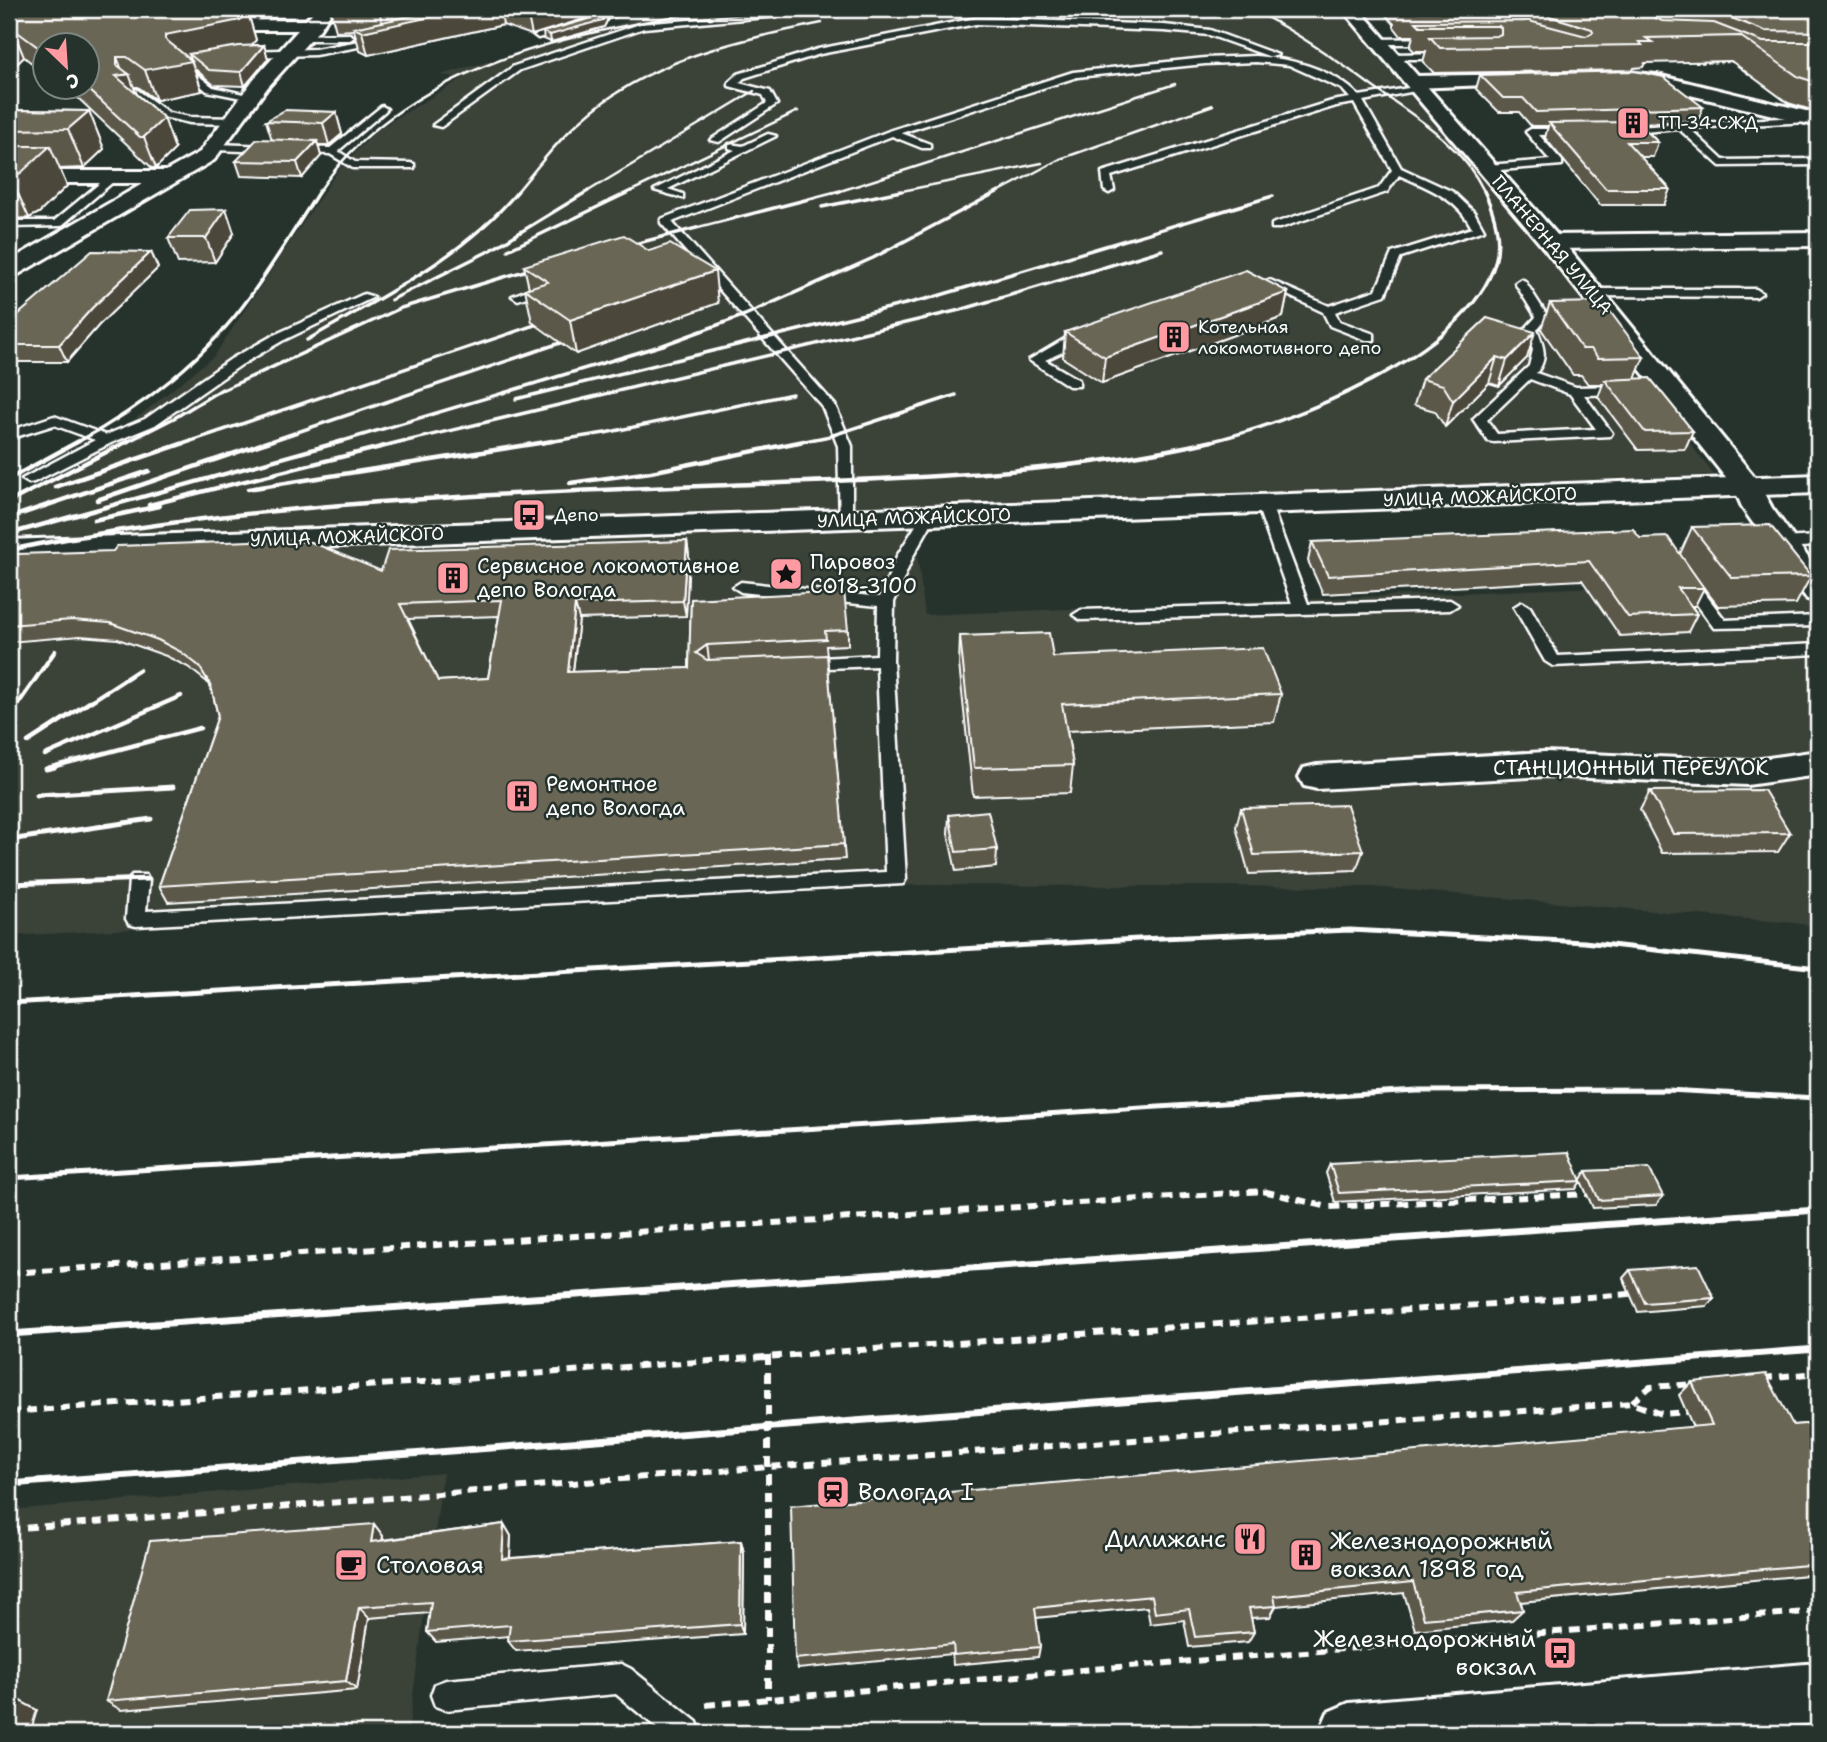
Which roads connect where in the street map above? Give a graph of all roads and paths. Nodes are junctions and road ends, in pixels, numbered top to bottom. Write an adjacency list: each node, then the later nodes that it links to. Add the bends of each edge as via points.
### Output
1 (266, 9): 9 (lane)
2 (635, 9): 11 (lane)
3 (853, 9): 27 (lane, via 643,26 517,68)
4 (1350, 9): 13 (street, ПЛАНЕРНАЯ УЛИЦА)
5 (338, 10): 10 (lane)
6 (967, 15): 7 (lane)
7 (976, 22): 16 (lane, via 1210,33); 35 (lane, via 818,52 741,76 733,83 767,93 772,104 715,140)
8 (178, 24): 9 (street)
9 (248, 25): 10 (street)
10 (311, 27): 10 (lane, via 327,51 390,36 374,36); 14 (lane); 22 (street)
11 (538, 35)
12 (1444, 41): 13 (lane)
13 (1386, 49): 15 (lane); 20 (street, ПЛАНЕРНАЯ УЛИЦА)
14 (231, 56)
15 (1461, 56)
16 (1291, 62): 23 (lane, via 1345,87); 31 (lane, via 1205,61 1076,74)
17 (193, 64): 22 (lane, via 181,66 210,89)
18 (1603, 77): 26 (street, via 1645,78)
19 (1549, 79): 20 (street)
20 (1418, 86): 23 (lane); 39 (street, ПЛАНЕРНАЯ УЛИЦА)
21 (133, 91): 25 (lane, via 166,115)
22 (251, 97): 25 (street)
23 (1356, 99): 40 (lane); 44 (lane, via 1106,174)
24 (382, 109): 36 (lane)
25 (235, 121): 34 (street)
26 (1816, 121): 28 (lane)
27 (438, 125)
28 (1681, 126): 29 (lane); 37 (lane, via 1720,163)
29 (1608, 131)
30 (1583, 132): 39 (lane, via 1531,132 1558,163)
31 (892, 133): 33 (lane); 72 (lane, via 665,221 684,250 828,405 845,446)
32 (771, 136): 35 (lane)
33 (926, 146)
34 (215, 147): 36 (lane); 43 (street)
35 (744, 149): 45 (lane, via 659,190)
36 (332, 151): 38 (lane, via 353,165)
37 (1818, 162)
38 (410, 166)
39 (1488, 168): 49 (street, ПЛАНЕРНАЯ УЛИЦА)
40 (1397, 170): 47 (lane, via 1383,190); 58 (lane, via 1449,194 1470,214 1478,230 1396,255 1381,292)
41 (115, 176): 42 (street); 43 (street); 46 (lane, via 57,224)
42 (9, 177)
43 (172, 177): 50 (street)
44 (1109, 190)
45 (679, 196)
46 (9, 224)
47 (1276, 226)
48 (1818, 239): 49 (street)
49 (1551, 242): 54 (street, ПЛАНЕРНАЯ УЛИЦА)
50 (9, 270)
51 (1252, 276): 58 (lane)
52 (568, 280): 56 (lane)
53 (1521, 283): 61 (lane, via 1542,317 1531,329 1539,350 1535,367)
54 (1592, 293): 55 (lane); 63 (street, ПЛАНЕРНАЯ УЛИЦА)
55 (1756, 293)
56 (518, 296)
57 (368, 297): 66 (lane, via 278,338 150,422)
58 (1328, 310): 60 (lane, via 1334,323)
59 (1097, 327): 62 (lane, via 1035,360)
60 (1370, 337)
61 (1527, 374): 64 (lane); 64 (lane, via 1480,419 1493,438 1605,433)
62 (1074, 383)
63 (1657, 390): 64 (lane); 69 (street, ПЛАНЕРНАЯ УЛИЦА)
64 (1575, 391)
65 (9, 435): 66 (lane, via 54,420)
66 (106, 440): 67 (lane)
67 (29, 479)
68 (1818, 484): 69 (street, УЛИЦА МОЖАЙСКОГО)
69 (1747, 486): 70 (street, УЛИЦА МОЖАЙСКОГО); 74 (street, ПЛАНЕРНАЯ УЛИЦА)
70 (1264, 505): 71 (street, УЛИЦА МОЖАЙСКОГО); 84 (lane)
71 (928, 517): 72 (street, УЛИЦА МОЖАЙСКОГО); 81 (lane)
72 (845, 520): 75 (street, УЛИЦА МОЖАЙСКОГО)
73 (1818, 541): 74 (lane)
74 (1782, 542): 80 (street, ПЛАНЕРНАЯ УЛИЦА)
75 (49, 548): 76 (street, УЛИЦА МОЖАЙСКОГО); 77 (lane)
76 (9, 549)
77 (9, 558)
78 (1677, 566): 86 (lane, via 1720,625)
79 (741, 587): 81 (lane)
80 (1818, 592)
81 (886, 602): 88 (lane)
82 (1450, 605): 84 (lane)
83 (1522, 607): 87 (lane, via 1553,661)
84 (1302, 610): 85 (lane)
85 (1081, 615)
86 (1818, 621)
87 (1818, 649)
88 (885, 660): 89 (lane); 92 (lane, via 896,878 136,919)
89 (790, 664)
90 (1818, 763): 91 (street, СТАНЦИОННЫЙ ПЕРЕУЛОК, via 1747,773 1545,764)
91 (1317, 777)
92 (139, 880)
93 (1587, 1194): 94 (path, via 1328,1207 1263,1191)
94 (9, 1273)
95 (1630, 1294): 96 (path)
96 (768, 1356): 101 (path); 103 (path)
97 (1818, 1373): 98 (path)
98 (1754, 1379)
99 (1702, 1383): 100 (path, via 1650,1387)
100 (1631, 1403): 102 (path, via 1661,1414); 103 (path)
101 (9, 1412)
102 (1687, 1412)
103 (769, 1466): 104 (path); 108 (path)
104 (9, 1529)
105 (1818, 1611): 108 (path, via 1107,1667)
106 (1818, 1693): 111 (street)
107 (446, 1695): 109 (lane, via 621,1679)
108 (768, 1699): 109 (path)
109 (659, 1709): 110 (lane)
110 (687, 1733)
111 (1349, 1733)

